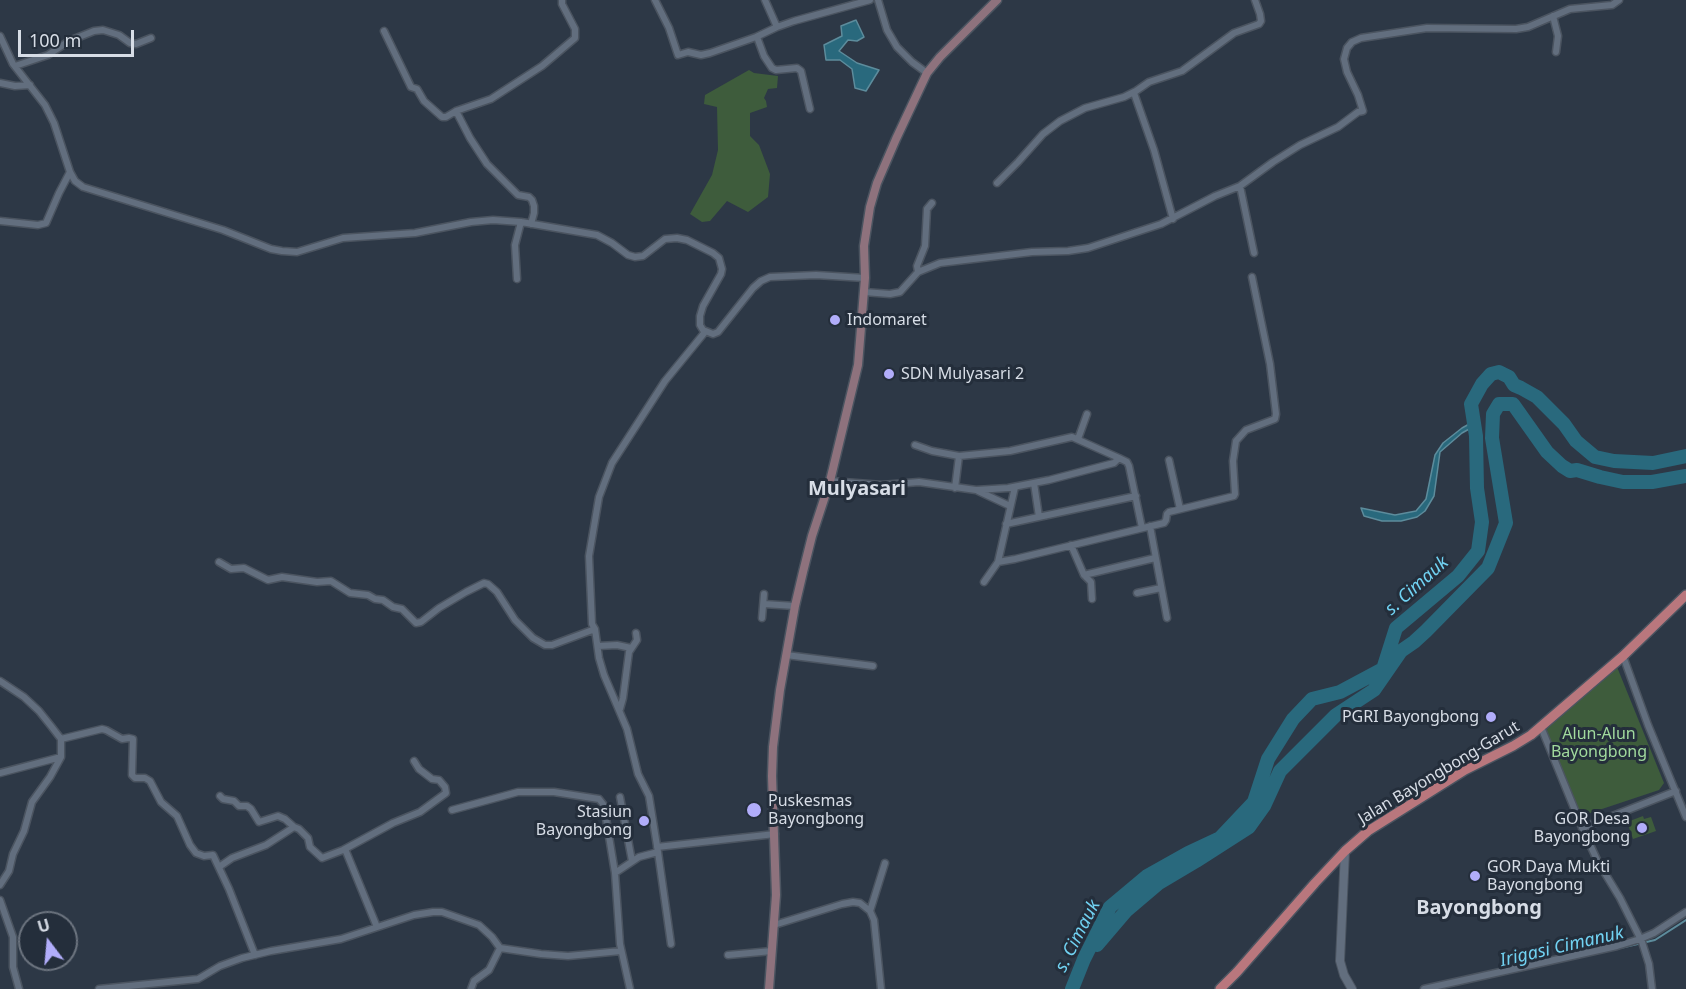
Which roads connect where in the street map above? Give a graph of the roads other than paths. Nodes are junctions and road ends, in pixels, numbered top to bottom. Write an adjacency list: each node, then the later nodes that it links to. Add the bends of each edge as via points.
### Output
1 (562, 0): 22 (street, via 575,29 574,38 542,66 491,99)
2 (655, 0): 13 (street, via 678,55 705,54)
3 (765, 0): 10 (street)
4 (870, 0): 10 (street)
5 (878, 0): 17 (street, via 897,47)
6 (997, 0): 17 (main road)
7 (1255, 0): 20 (street, via 1259,24 1234,33 1182,71 1149,82)
8 (1619, 0): 9 (street, via 1612,5 1570,9)
9 (1553, 16): 15 (street, via 1558,36); 25 (street, via 1516,29 1427,28 1352,42 1344,59 1363,111 1272,162)
10 (777, 27): 13 (street)
11 (384, 31): 22 (street, via 411,87 442,117)
12 (0, 36): 16 (street)
13 (758, 37): 21 (street, via 772,68 801,70)
14 (151, 38): 16 (street, via 130,44 119,35 97,30 48,55)
15 (1556, 52)
16 (15, 66): 19 (street)
17 (927, 72): 34 (main road, via 873,195 864,246)
18 (0, 83): 19 (street)
19 (30, 85): 23 (street, via 54,123)
20 (1134, 93): 24 (street, via 1085,108 1060,121); 27 (street)
21 (810, 109)
22 (456, 111): 30 (street, via 487,164 518,195 532,200)
23 (70, 172): 28 (street, via 46,223); 29 (street, via 83,187 282,251 297,252 343,238 416,233 471,222)
24 (997, 183)
25 (1240, 186): 27 (street); 31 (street)
26 (932, 203): 32 (street, via 927,209 925,246)
27 (1173, 219): 32 (street, via 1088,248 940,263)
28 (0, 221)
29 (521, 222): 30 (street); 35 (street, via 516,245)
30 (531, 224): 37 (street, via 597,236 635,257 671,238 687,240 713,253 722,269 700,316)
31 (1254, 253)
32 (918, 272): 36 (street, via 900,292)
33 (1252, 277): 51 (street, via 1270,364 1276,417 1246,430 1236,441 1234,496)
34 (865, 278): 36 (main road); 37 (street, via 770,277 753,288 718,332)
35 (517, 279)
36 (864, 292): 44 (main road, via 858,365)
37 (705, 332): 71 (street, via 665,381 608,470 589,556)
38 (1087, 414): 39 (street)
39 (1078, 439): 41 (street); 42 (street)
40 (915, 445): 41 (street)
41 (959, 456): 47 (street)
42 (1119, 458): 45 (street, via 1114,463); 49 (street, via 1130,466)
43 (1169, 460): 51 (street)
44 (830, 481): 47 (street, via 919,482); 68 (main road)
45 (1034, 483): 46 (street); 52 (street)
46 (1015, 487): 48 (street); 50 (street)
47 (955, 488): 48 (street)
48 (976, 490): 50 (street)
49 (1136, 496): 52 (street); 55 (street)
50 (1010, 506): 53 (street)
51 (1180, 509): 54 (street, via 1169,512 1164,523)
52 (1039, 517): 53 (street)
53 (1006, 524): 59 (street)
54 (1150, 526): 55 (street); 57 (street)
55 (1142, 528): 56 (street)
56 (1071, 545): 59 (street); 60 (street)
57 (1155, 558): 60 (street); 62 (street)
58 (219, 562): 71 (street, via 266,580 282,577 331,581 350,593 383,600 402,609 416,623 484,583 497,592 518,624 545,645)
59 (998, 562): 61 (street)
60 (1084, 575): 66 (street, via 1091,582)
61 (984, 582)
62 (1161, 588): 63 (street); 70 (street)
63 (1137, 593)
64 (764, 594): 67 (street)
65 (1686, 595): 76 (main road, Jalan Bayongbong-Garut)
66 (1092, 599)
67 (764, 604): 68 (street); 69 (street)
68 (795, 606): 75 (main road)
69 (762, 618)
70 (1167, 618)
71 (595, 629): 73 (street)
72 (636, 633): 74 (street, via 637,640)
73 (598, 646): 74 (street); 79 (street, via 604,675)
74 (631, 648): 79 (street)
75 (786, 655): 77 (street); 92 (main road, via 773,747)
76 (1623, 656): 80 (main road, Jalan Bayongbong-Garut); 85 (street)
77 (873, 666)
78 (0, 681): 81 (street, via 39,711)
79 (619, 710): 94 (street, via 638,774 649,796)
80 (1541, 727): 91 (street); 95 (main road, Jalan Bayongbong-Garut, via 1368,831)
81 (61, 739): 82 (street); 98 (street, via 102,729 122,739 134,739 132,775 150,782 161,802 177,816 192,849 201,855 213,855)
82 (61, 757): 84 (street); 100 (street, via 32,802 9,871)
83 (414, 761): 93 (street, via 428,776 439,780 446,793 420,812)
84 (0, 773)
85 (1676, 791): 89 (street); 91 (street)
86 (220, 796): 90 (street, via 247,806 259,822 280,816)
87 (620, 796): 96 (street)
88 (452, 810): 99 (street, via 518,792 554,792 599,799 605,812)
89 (1686, 817)
90 (294, 827): 93 (street, via 304,833 310,847 322,858); 98 (street)
91 (1582, 828): 106 (street)
92 (775, 834): 94 (street); 104 (main road)
93 (345, 849): 105 (street)
94 (657, 850): 96 (street); 107 (street)
95 (1345, 850): 119 (main road, Jalan Bayongbong-Garut); 120 (street, via 1340,961)
96 (632, 861): 99 (street)
97 (885, 863): 102 (street)
98 (219, 867): 111 (street)
99 (615, 873): 109 (street)
100 (0, 885)
101 (0, 900): 113 (street, via 13,938)
102 (870, 911): 104 (street, via 853,902); 118 (street, via 876,930)
103 (1686, 912): 106 (street)
104 (774, 925): 110 (main road)
105 (377, 927): 108 (street, via 414,915 442,912 483,928); 111 (street, via 341,939)
106 (1641, 940): 121 (street); 122 (street)
107 (671, 944)
108 (500, 948): 109 (street, via 560,956); 115 (street, via 489,970 474,981)
109 (621, 951): 116 (street)
110 (771, 951): 112 (street); 117 (main road)
111 (255, 955): 114 (street, via 220,966 198,979)
112 (728, 955)
113 (20, 989)
114 (99, 989)
115 (471, 989)
116 (630, 989)
117 (769, 989)
118 (881, 989)
119 (1220, 989)
120 (1352, 989)
121 (1424, 989)
122 (1652, 989)

